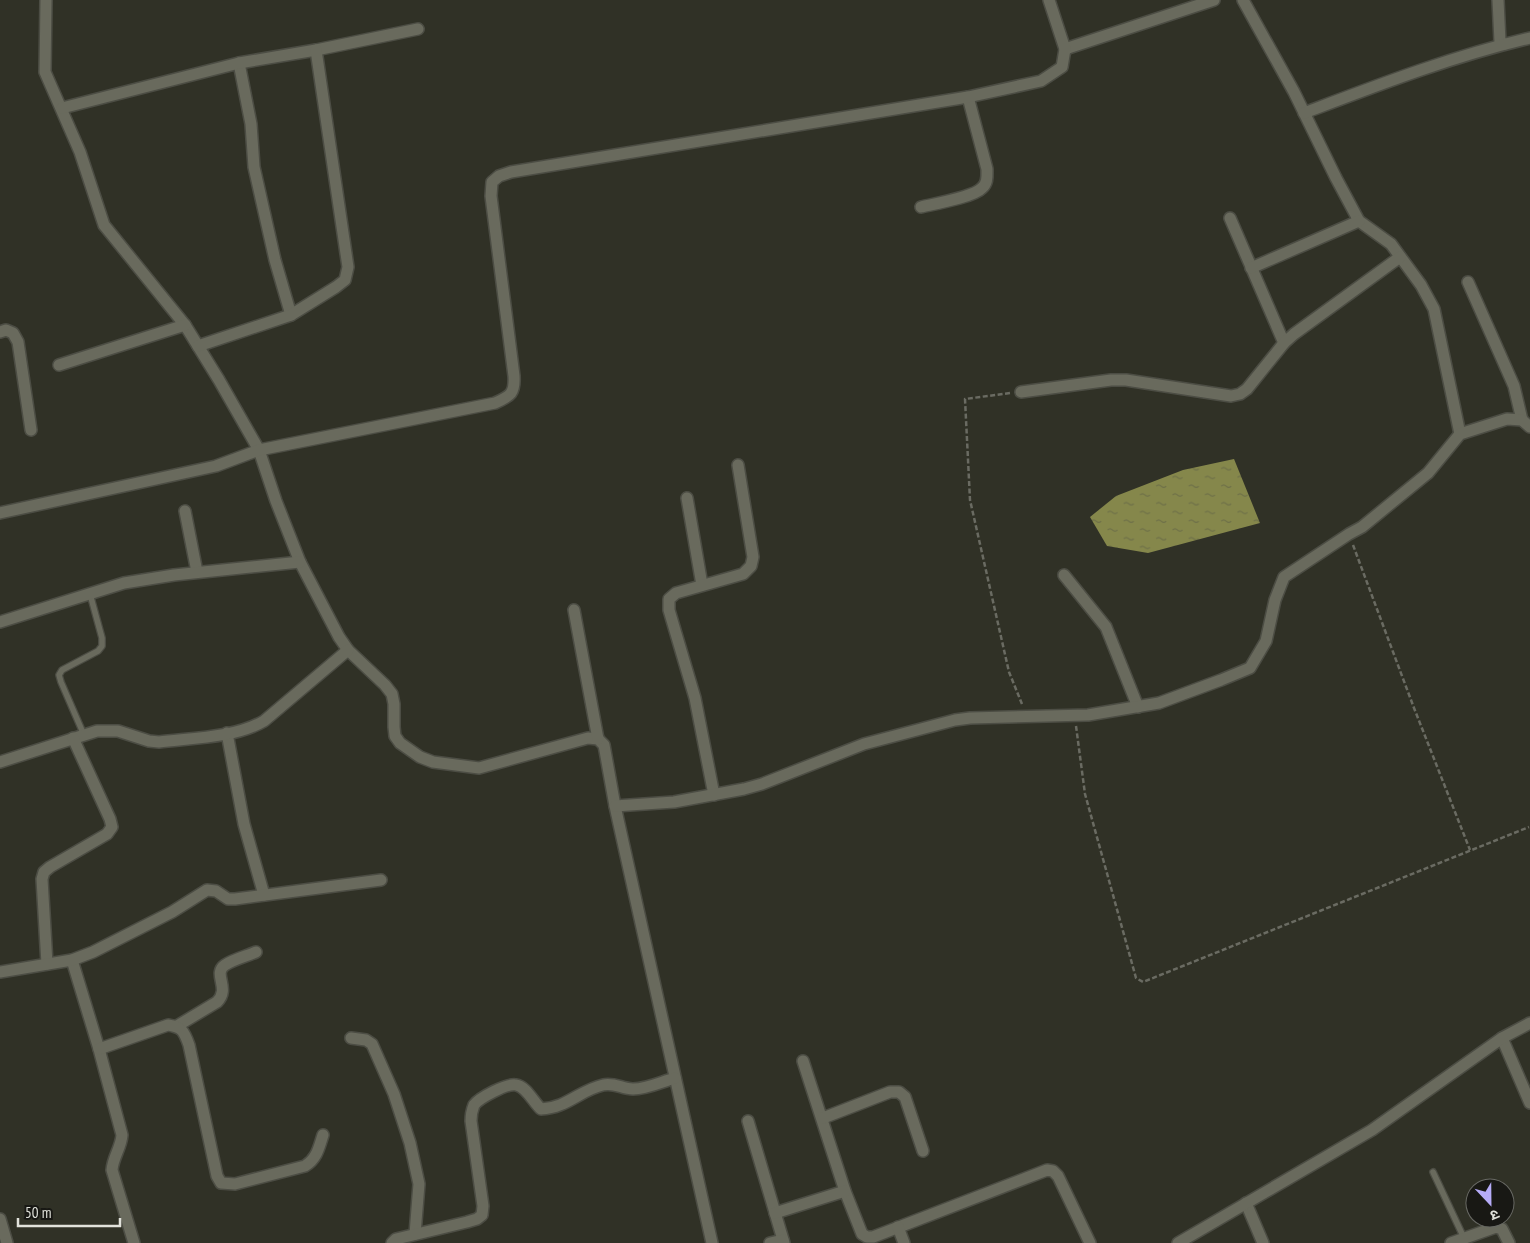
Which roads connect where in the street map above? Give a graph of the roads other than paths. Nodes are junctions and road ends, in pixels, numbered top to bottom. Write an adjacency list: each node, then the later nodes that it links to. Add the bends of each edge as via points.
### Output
1 (46, 0): 13 (street, via 45,72)
2 (1050, 0): 10 (street)
3 (1214, 0): 10 (street)
4 (1243, 0): 14 (street)
5 (1498, 0): 8 (street, via 1500,42)
6 (418, 29): 9 (street)
7 (1530, 38): 8 (street)
8 (1505, 44): 14 (street)
9 (316, 50): 11 (street); 21 (street, via 348,267 345,280)
10 (1065, 50): 12 (street, via 1062,66 1041,81)
11 (239, 63): 13 (street); 21 (street, via 251,124 254,167)
12 (968, 97): 15 (street, via 988,179 973,194); 31 (street, via 499,176 492,182 491,196 515,387 509,396 495,403)
13 (62, 108): 22 (street, via 104,224)
14 (1304, 112): 17 (street)
15 (921, 207)
16 (1230, 218): 19 (street)
17 (1359, 221): 18 (street, via 1390,244); 19 (street)
18 (1400, 258): 24 (street); 30 (street, via 1434,309)
19 (1252, 268): 24 (street)
20 (1468, 282): 28 (street, via 1514,386)
21 (291, 315): 25 (street)
22 (185, 325): 25 (street); 26 (street)
23 (0, 332): 29 (street, via 13,333 18,342)
24 (1284, 343): 27 (street, via 1247,388 1232,396 1126,380)
25 (198, 346): 31 (street)
26 (58, 365)
27 (1021, 392)
28 (1526, 424): 30 (street, via 1507,420)
29 (31, 430)
30 (1460, 434): 44 (street, via 1428,473 1362,527 1284,577 1266,641 1250,668 1159,703)
31 (259, 450): 35 (street, via 216,466); 36 (street)
32 (738, 466): 39 (street, via 753,557 751,566 743,574)
33 (687, 498): 39 (street)
34 (185, 512): 37 (street)
35 (0, 513)
36 (300, 562): 37 (street); 43 (street)
37 (197, 572): 40 (street, via 124,583)
38 (1064, 575): 44 (street, via 1106,627)
39 (702, 585): 49 (street, via 676,593 669,600 669,610 694,698)
40 (90, 594): 42 (street); 46 (lane, via 102,646 59,675)
41 (574, 610): 47 (street)
42 (0, 622)
43 (348, 650): 45 (street, via 264,721); 47 (street, via 392,694 394,727 400,743 426,760 479,768 588,738)
44 (1138, 707): 49 (street, via 1088,715 954,720 864,744 762,784)
45 (227, 733): 46 (street, via 159,742 108,730); 52 (street, via 244,824)
46 (78, 737): 48 (street); 55 (street, via 112,827 107,834 44,872)
47 (598, 739): 50 (street, via 604,745)
48 (0, 762)
49 (714, 795): 50 (street, via 674,802)
50 (615, 806): 63 (street)
51 (381, 880): 52 (street)
52 (264, 895): 54 (street, via 235,900 207,890 172,912)
53 (256, 952): 58 (street, via 225,965 221,970 222,996)
54 (72, 960): 55 (street); 61 (street)
55 (47, 964): 56 (street)
56 (0, 972)
57 (1530, 1023): 60 (street)
58 (178, 1026): 61 (street, via 168,1025); 67 (street, via 190,1045 209,1142 221,1183 235,1184 305,1166 316,1156)
59 (351, 1038): 75 (street, via 372,1044 400,1110 419,1184)
60 (1502, 1038): 64 (street); 71 (street, via 1372,1130)
61 (99, 1049): 79 (street, via 122,1135 121,1145 112,1160 112,1170)
62 (803, 1061): 65 (street)
63 (674, 1078): 75 (street, via 631,1089 605,1084 571,1101 542,1109 516,1085 482,1098 475,1105 471,1121 482,1215 467,1222); 81 (street)
64 (1530, 1103)
65 (823, 1118): 68 (street, via 890,1092 899,1092 905,1097); 70 (street)
66 (748, 1121): 72 (street)
67 (323, 1135)
68 (923, 1152)
69 (1433, 1172): 76 (lane)
70 (845, 1191): 72 (street); 74 (street, via 866,1237)
71 (1246, 1203): 85 (street); 86 (street)
72 (775, 1213): 77 (street)
73 (0, 1219): 78 (street)
74 (898, 1227): 83 (street); 84 (street, via 1047,1170 1058,1176)
75 (415, 1234): 80 (street)
76 (1464, 1238): 87 (street); 88 (street, via 1496,1227 1502,1229)
77 (783, 1241): 82 (street)
78 (7, 1243)
79 (134, 1243)
80 (392, 1243)
81 (712, 1243)
82 (770, 1243)
83 (904, 1243)
84 (1090, 1243)
85 (1178, 1243)
86 (1263, 1243)
87 (1451, 1243)
88 (1509, 1243)

